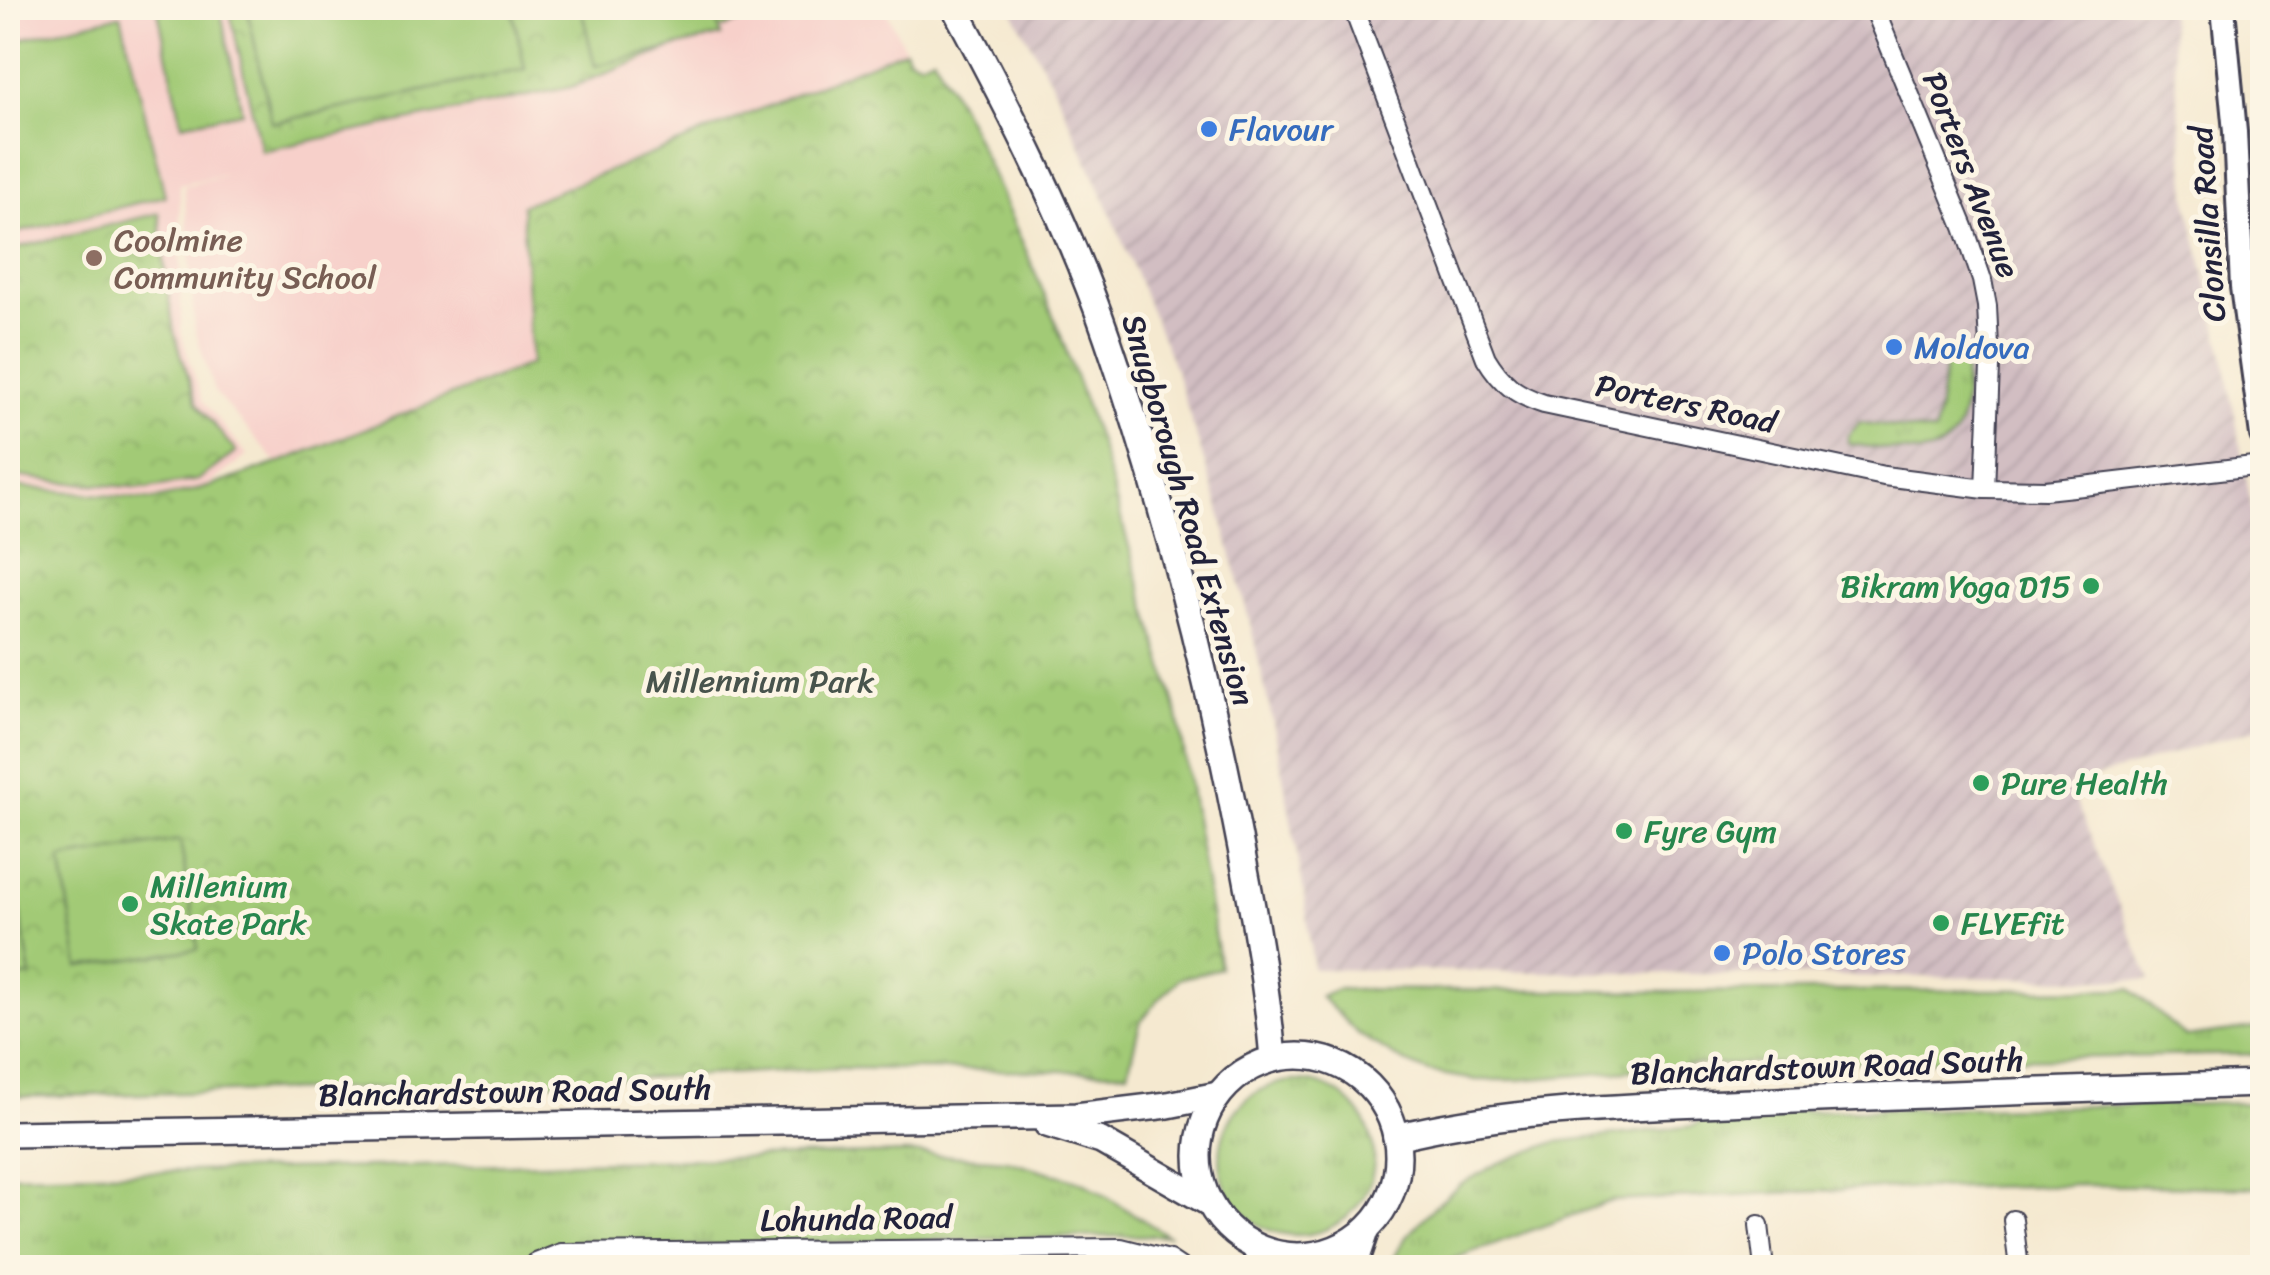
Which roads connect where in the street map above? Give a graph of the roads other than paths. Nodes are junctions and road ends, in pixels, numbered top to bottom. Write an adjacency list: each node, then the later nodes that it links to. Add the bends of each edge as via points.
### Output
1 (955, 8): 8 (main road, Snugborough Road Extension, via 1076,256 1159,505 1212,703)
2 (1352, 8): 7 (street, Porters Road, via 1486,358 1506,386 1544,404 1758,451)
3 (1874, 8): 7 (street, Porters Avenue, via 1982,280 1990,367)
4 (2223, 8): 5 (street, Clonsilla Road, via 2242,287)
5 (2262, 435)
6 (2262, 465): 7 (street, Porters Road, via 2045,490)
7 (1986, 489)
8 (1273, 1058): 10 (main road, via 1237,1076); 13 (main road, via 1319,1058 1346,1068 1370,1086)
9 (2262, 1084): 13 (main road, Blanchardstown Road South, via 1568,1110)
10 (1218, 1095): 11 (main road, Blanchardstown Road South, via 1090,1116); 14 (main road, via 1198,1146)
11 (1024, 1116): 12 (main road, Blanchardstown Road South); 14 (main road, Blanchardstown Road South, via 1102,1141)
12 (8, 1134)
13 (1396, 1137): 17 (main road, via 1398,1169)
14 (1209, 1203): 19 (main road)
15 (2013, 1220): 26 (street)
16 (1759, 1224): 25 (street)
17 (1369, 1227): 19 (main road, via 1312,1256); 24 (street)
18 (996, 1248): 20 (street, Lohunda Road); 22 (street); 23 (street, Lohunda Road, via 1121,1248)
19 (1258, 1256)
20 (754, 1259): 21 (street, Lohunda Road, via 561,1253)
21 (533, 1268)
22 (995, 1268)
23 (1181, 1268)
24 (1356, 1268)
25 (1764, 1268)
26 (2019, 1268)

